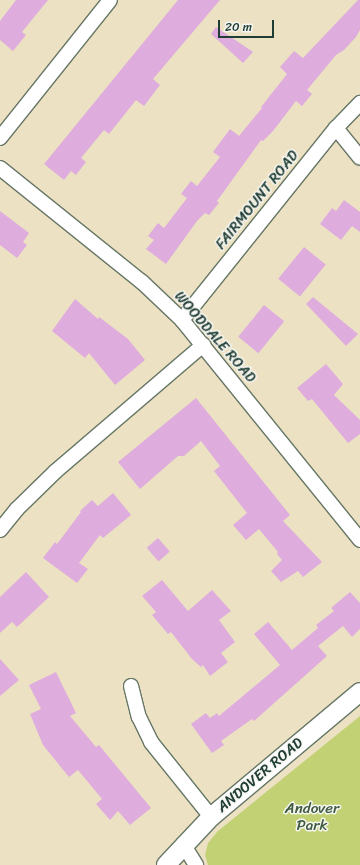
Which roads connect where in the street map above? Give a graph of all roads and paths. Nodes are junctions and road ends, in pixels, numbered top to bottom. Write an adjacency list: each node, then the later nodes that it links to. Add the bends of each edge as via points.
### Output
1 (110, 0): 4 (street)
2 (360, 103): 3 (street, FAIRMOUNT ROAD)
3 (336, 128): 5 (street); 7 (street, FAIRMOUNT ROAD)
4 (0, 138)
5 (360, 158)
6 (0, 168): 7 (street, WOODDALE ROAD, via 142,282)
7 (182, 320): 8 (street, WOODDALE ROAD)
8 (203, 345): 9 (street, via 56,471 17,509); 10 (street, WOODDALE ROAD)
9 (0, 530)
10 (360, 540)
11 (131, 686): 13 (street, via 139,717 151,742)
12 (360, 692): 13 (street, ANDOVER ROAD)
13 (211, 816): 14 (street, ANDOVER ROAD)
14 (183, 844): 15 (street, ANDOVER ROAD); 16 (street)
15 (166, 865)
16 (196, 865)

